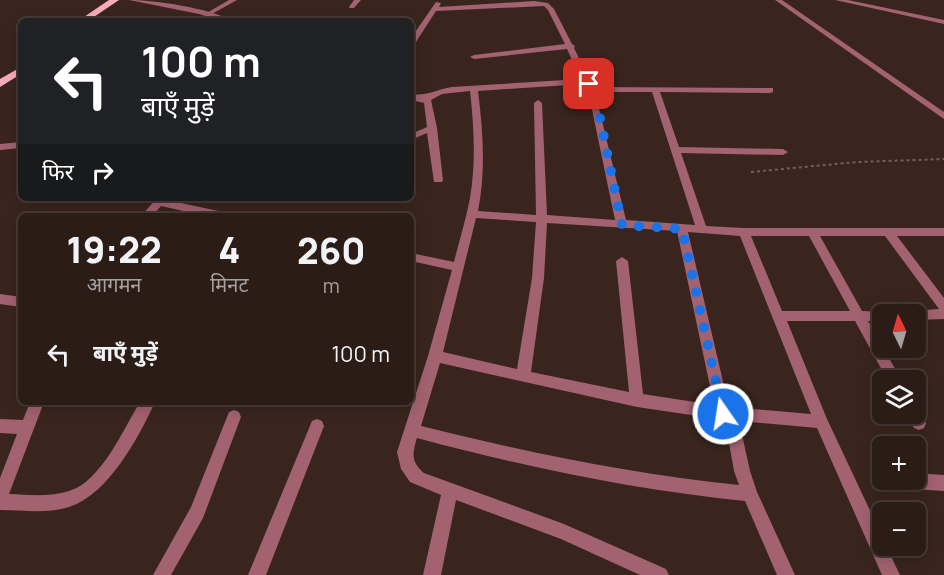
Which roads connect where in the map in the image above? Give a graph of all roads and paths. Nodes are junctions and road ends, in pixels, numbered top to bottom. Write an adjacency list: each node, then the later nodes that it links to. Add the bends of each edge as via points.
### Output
1 (115, 0): 11 (main road)
2 (129, 0): 10 (street); 12 (main road)
3 (234, 0): 10 (street)
4 (358, 0): 8 (street)
5 (441, 0): 9 (street)
6 (778, 0): 31 (street)
7 (838, 0): 15 (street)
8 (352, 7)
9 (434, 9): 16 (street); 18 (street, via 542,3 551,9)
10 (208, 14): 13 (street)
11 (87, 18)
12 (100, 18)
13 (219, 18)
14 (414, 22): 16 (street)
15 (944, 22)
16 (426, 23): 17 (street)
17 (414, 40)
18 (571, 46): 19 (street); 24 (street)
19 (474, 57)
20 (18, 63): 22 (main road)
21 (18, 72): 23 (main road)
22 (0, 75)
23 (0, 84)
24 (590, 85): 25 (street); 26 (street); 47 (street)
25 (474, 88): 29 (street, via 445,91); 45 (street, via 479,177)
26 (655, 89): 27 (street); 36 (street)
27 (770, 90)
28 (414, 97): 29 (street)
29 (426, 99): 32 (street)
30 (538, 103): 46 (street)
31 (944, 116)
32 (432, 128): 33 (street); 40 (street)
33 (414, 136)
34 (18, 145): 35 (street)
35 (0, 147)
36 (674, 150): 37 (street); 49 (street)
37 (783, 152)
38 (944, 159): 39 (path)
39 (751, 172)
40 (438, 180)
41 (160, 201): 43 (street)
42 (165, 201): 44 (street)
43 (149, 213)
44 (211, 213)
45 (472, 214): 46 (street); 56 (street)
46 (542, 220): 47 (street); 66 (street)
47 (622, 225): 48 (street)
48 (682, 229): 49 (street); 70 (street)
49 (702, 230): 50 (street)
50 (744, 232): 51 (street); 61 (street)
51 (812, 232): 52 (street); 62 (street)
52 (888, 232): 53 (street); 59 (street)
53 (944, 232)
54 (414, 258): 56 (street)
55 (622, 261): 67 (street)
56 (458, 267): 64 (street)
57 (0, 299): 58 (street)
58 (18, 302)
59 (943, 313): 60 (street)
60 (926, 314)
61 (779, 316): 62 (street); 72 (street)
62 (858, 316): 63 (street); 65 (street)
63 (872, 316)
64 (435, 356): 66 (street); 76 (street)
65 (889, 370)
66 (523, 377): 67 (street)
67 (637, 401): 70 (street)
68 (36, 405): 75 (street)
69 (146, 405): 82 (street, via 88,491 71,499)
70 (727, 414): 72 (street); 80 (street)
71 (234, 417): 83 (street, via 197,512)
72 (821, 421): 88 (street)
73 (0, 426): 75 (street)
74 (317, 426): 84 (street)
75 (26, 427): 81 (street)
76 (411, 430): 79 (street, via 405,452 410,471 419,479); 80 (street, via 634,481)
77 (926, 482): 78 (street)
78 (944, 483)
79 (450, 491): 85 (street); 86 (street, via 564,532)
80 (750, 494): 87 (street)
81 (0, 498)
82 (0, 502)
83 (162, 575)
84 (257, 575)
85 (432, 575)
86 (660, 575)
87 (786, 575)
88 (891, 575)

